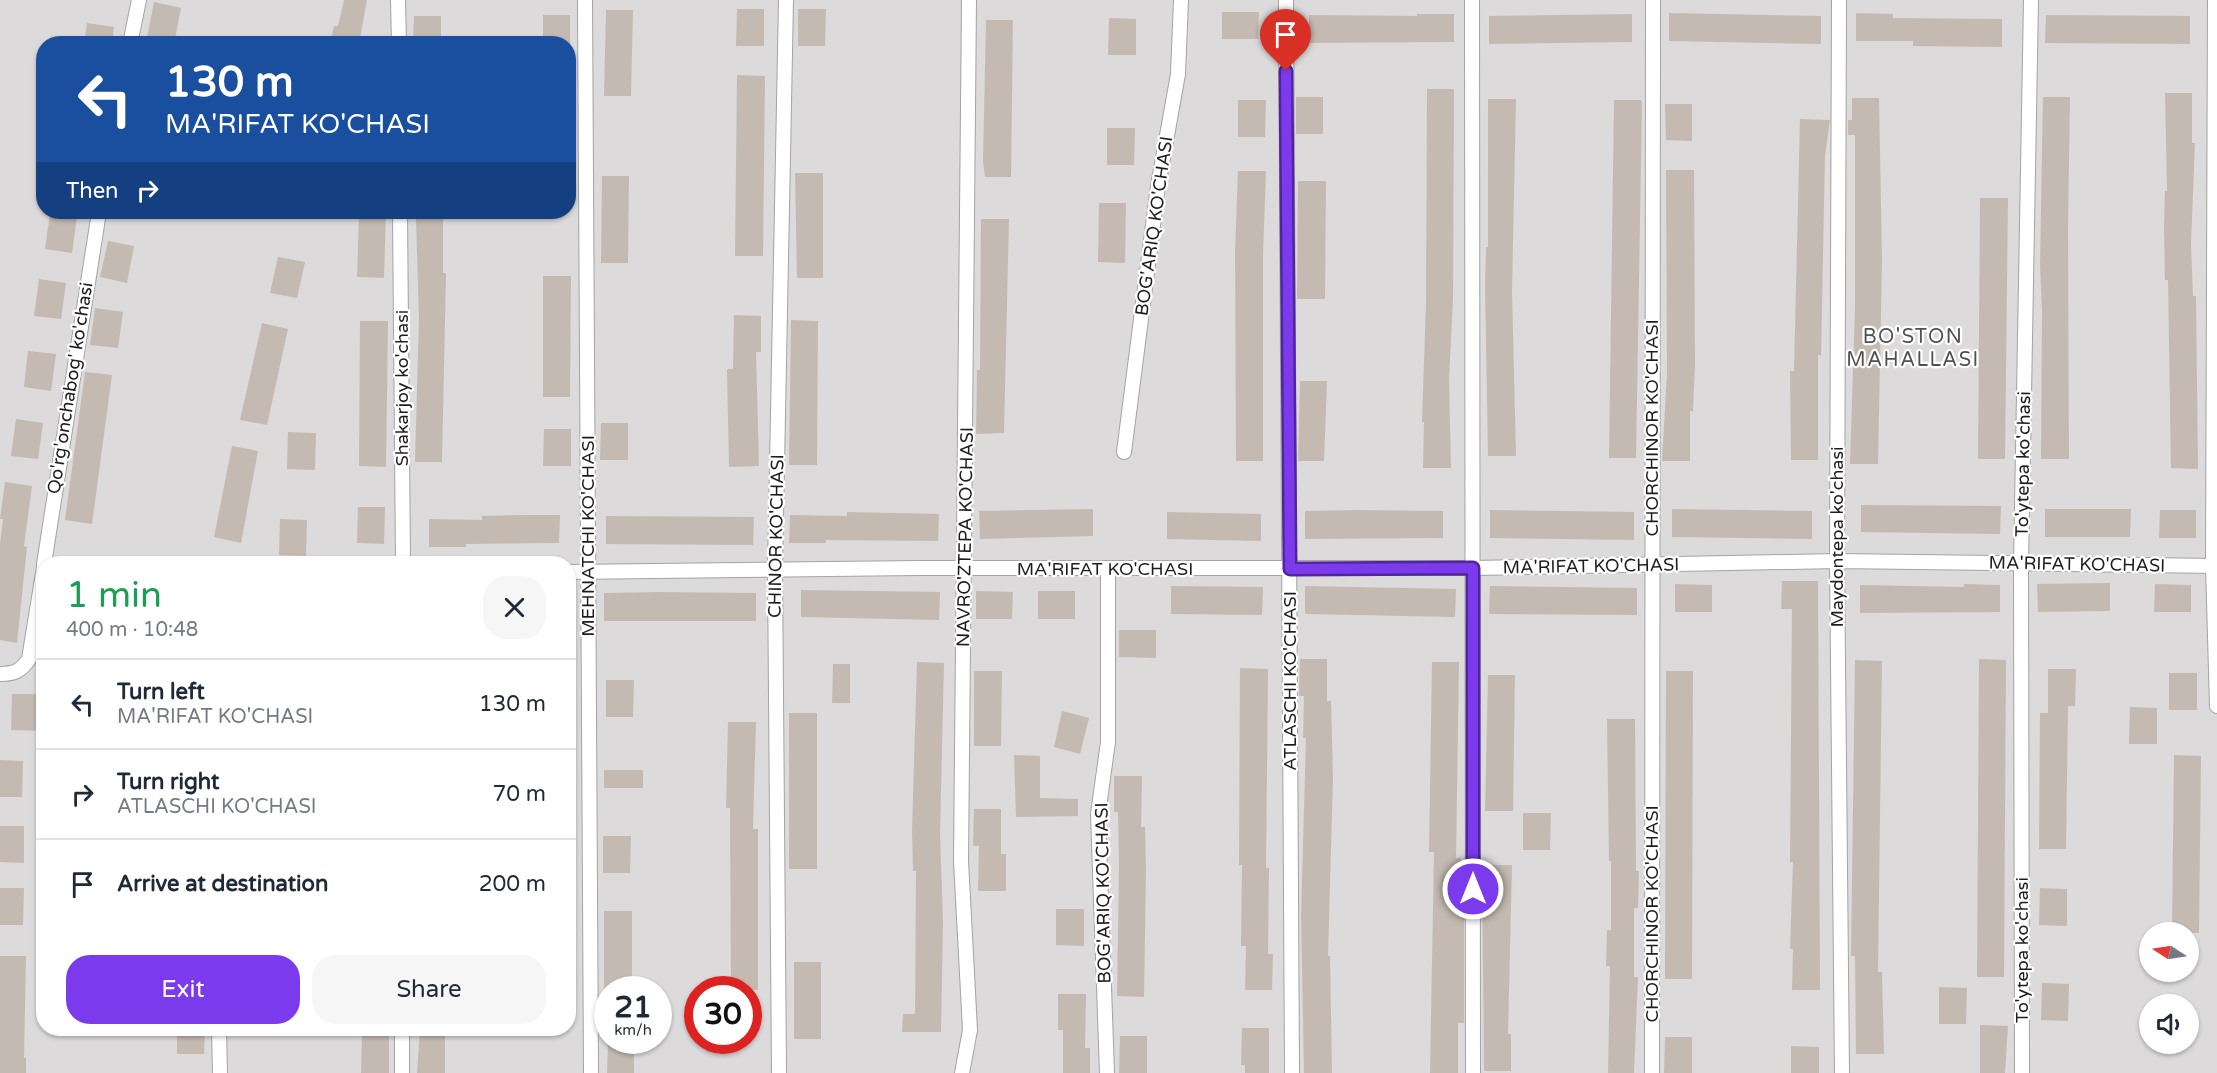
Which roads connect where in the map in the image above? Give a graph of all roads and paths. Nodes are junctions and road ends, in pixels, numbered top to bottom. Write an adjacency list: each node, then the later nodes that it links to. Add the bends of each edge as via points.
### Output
1 (139, 0): 13 (street)
2 (398, 0): 14 (street)
3 (585, 0): 30 (street, MEHNATCHI KO'CHASI)
4 (786, 0): 26 (street, CHINOR KO'CHASI)
5 (969, 0): 24 (street, NAVRO'ZTEPA KO'CHASI)
6 (1181, 0): 17 (street, BOG'ARIQ KO'CHASI, via 1178,74 1158,186)
7 (1286, 0): 28 (street, ATLASCHI KO'CHASI)
8 (1472, 0): 25 (street)
9 (1653, 0): 22 (street, CHORCHINOR KO'CHASI)
10 (1839, 0): 20 (street, Maydontepa ko'chasi)
11 (2031, 0): 21 (street, To'ytepa ko'chasi)
12 (2215, 0): 23 (street)
13 (132, 36)
14 (399, 36)
15 (98, 219): 18 (street, Qo'rg'onchabog' ko'chasi)
16 (400, 219): 19 (street, Shakarjoy ko'chasi)
17 (1124, 452)
18 (46, 556)
19 (403, 556)
20 (1837, 561): 21 (street, MA'RIFAT KO'CHASI); 22 (street, MA'RIFAT KO'CHASI); 45 (street, Maydontepa ko'chasi)
21 (2021, 564): 23 (street, MA'RIFAT KO'CHASI); 46 (street, To'ytepa ko'chasi)
22 (1651, 566): 25 (street, MA'RIFAT KO'CHASI); 44 (street, CHORCHINOR KO'CHASI)
23 (2215, 566): 33 (street)
24 (965, 568): 26 (street, MA'RIFAT KO'CHASI); 27 (street, MA'RIFAT KO'CHASI); 40 (street, NAVRO'ZTEPA KO'CHASI, via 961,861 970,1030)
25 (1473, 568): 28 (street, MA'RIFAT KO'CHASI); 43 (street)
26 (775, 569): 30 (street, MA'RIFAT KO'CHASI); 39 (street, CHINOR KO'CHASI)
27 (1108, 569): 28 (street, MA'RIFAT KO'CHASI); 41 (street, BOG'ARIQ KO'CHASI, via 1108,742 1098,814)
28 (1290, 569): 42 (street, ATLASCHI KO'CHASI)
29 (576, 572): 30 (street, MA'RIFAT KO'CHASI)
30 (589, 572): 38 (street, MEHNATCHI KO'CHASI)
31 (36, 616): 32 (street, Qo'rg'onchabog' ko'chasi, via 29,659 22,669)
32 (0, 674)
33 (2217, 706)
34 (219, 1036): 36 (street)
35 (402, 1036): 37 (street)
36 (220, 1073)
37 (402, 1073)
38 (591, 1073)
39 (779, 1073)
40 (962, 1073)
41 (1107, 1073)
42 (1292, 1073)
43 (1473, 1073)
44 (1652, 1073)
45 (1842, 1073)
46 (2022, 1073)

